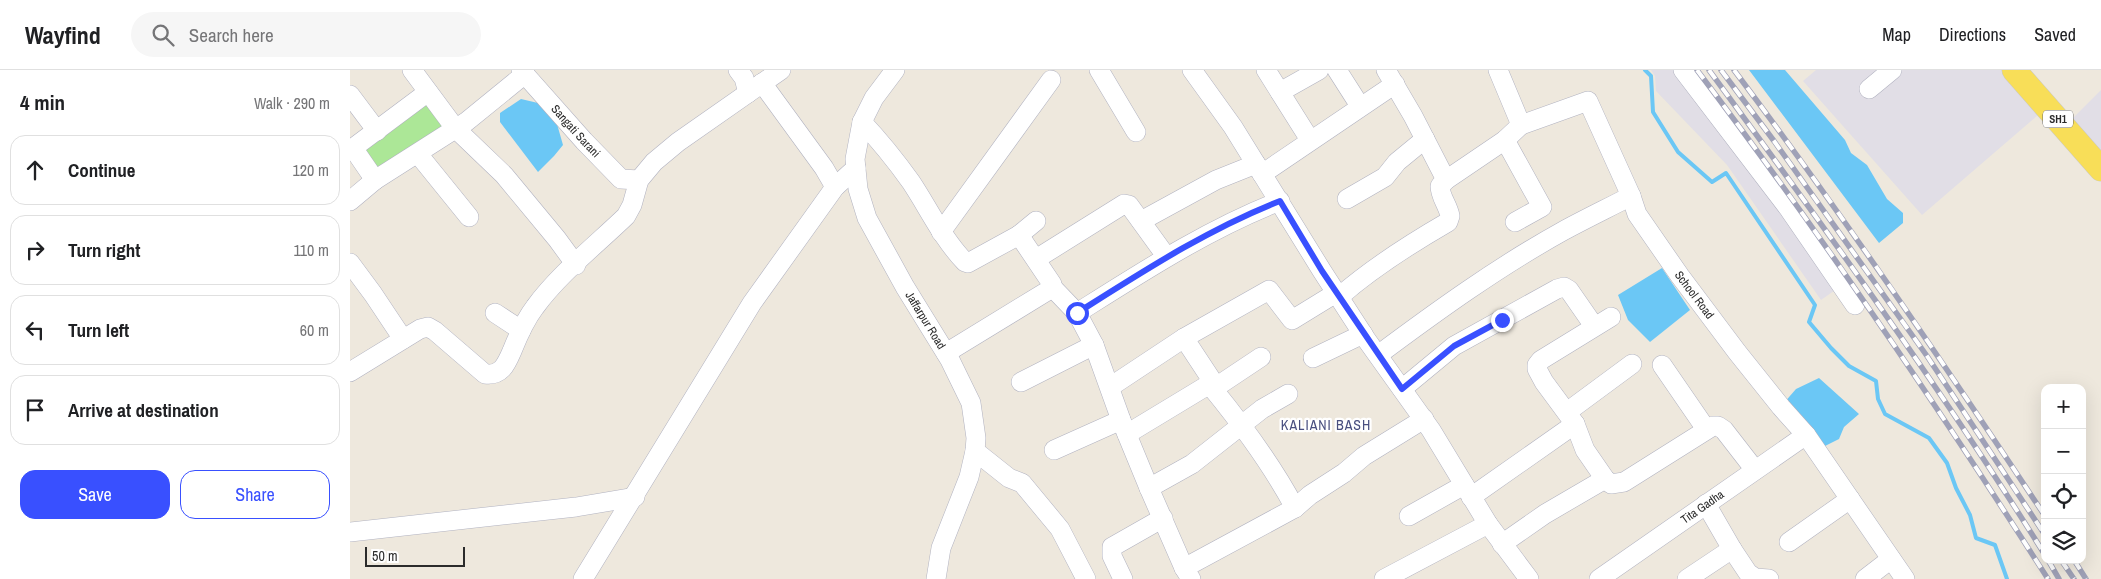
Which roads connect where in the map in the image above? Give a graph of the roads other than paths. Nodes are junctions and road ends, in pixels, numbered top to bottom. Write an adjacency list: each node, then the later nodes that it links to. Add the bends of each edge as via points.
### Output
1 (412, 70): 19 (street)
2 (738, 70): 17 (street)
3 (781, 70): 17 (street)
4 (895, 70): 23 (street, Jaffarpur Road, via 874,98)
5 (1099, 70): 27 (street)
6 (1192, 70): 33 (street)
7 (1266, 70): 20 (street)
8 (1319, 70): 20 (street)
9 (1337, 70): 22 (street)
10 (1498, 70): 24 (street)
11 (1683, 70): 55 (street, via 1789,209)
12 (1892, 70): 18 (street)
13 (2014, 70): 34 (main road, SH1)
14 (529, 73): 25 (street); 36 (street, Sangati Sarani, via 584,141 621,179)
15 (1391, 77): 22 (street); 28 (street)
16 (1051, 80): 47 (street)
17 (755, 88): 36 (street, via 678,142); 38 (street, via 824,168)
18 (1869, 89)
19 (428, 92): 25 (street); 26 (street)
20 (1280, 92): 29 (street)
21 (350, 95): 26 (street)
22 (1360, 106): 29 (street)
23 (862, 122): 32 (street, Jaffarpur Road); 47 (street, via 910,182)
24 (1521, 125): 30 (street); 39 (street, School Road, via 1588,101)
25 (455, 128): 31 (street); 52 (street, via 504,175)
26 (377, 131): 35 (street, via 353,148)
27 (1136, 132)
28 (1425, 139): 37 (street); 41 (street, via 1397,162 1385,177)
29 (1310, 140): 33 (street)
30 (1505, 140): 37 (street); 46 (street, via 1542,207)
31 (418, 154): 35 (street); 43 (street)
32 (856, 168): 38 (street); 65 (street, Jaffarpur Road, via 866,218)
33 (1259, 169): 42 (street); 45 (street, via 1222,177)
34 (2101, 169)
35 (375, 180): 40 (street)
36 (639, 180): 52 (street, via 626,216)
37 (1446, 180): 54 (street, via 1440,186 1440,194 1449,208 1448,222)
38 (834, 187): 89 (street, via 752,304)
39 (1631, 196): 66 (street, via 1562,232 1484,280); 82 (street, School Road, via 1637,214 1680,276 1737,352)
40 (350, 200)
41 (1346, 200)
42 (1280, 201): 49 (street, via 1246,214); 54 (street)
43 (469, 217)
44 (1036, 221): 48 (street)
45 (1141, 221): 49 (street); 50 (street, via 1129,205 1124,204)
46 (1515, 222)
47 (941, 232): 48 (street, via 968,262)
48 (1019, 235): 50 (street)
49 (1166, 256): 56 (street)
50 (1036, 259): 53 (street, via 1051,280)
51 (350, 263): 63 (street)
52 (576, 264): 60 (street, via 535,307)
53 (1052, 287): 56 (street); 65 (street)
54 (1338, 295): 61 (street); 62 (street, via 1292,320 1269,290)
55 (1855, 305)
56 (1077, 313): 64 (street)
57 (496, 314): 60 (street)
58 (1611, 317): 59 (street)
59 (1594, 326): 75 (street, via 1564,287 1454,346); 77 (street, via 1537,365 1544,382)
60 (522, 330): 63 (street, via 507,362 494,375 479,370 428,327)
61 (1363, 334): 66 (street); 68 (street)
62 (1184, 338): 73 (street); 74 (street)
63 (402, 339): 71 (street)
64 (1094, 345): 72 (street); 74 (street)
65 (946, 354): 84 (street, Jaffarpur Road, via 971,403)
66 (1378, 355): 75 (street)
67 (1261, 357): 73 (street)
68 (1313, 358)
69 (1632, 364): 77 (street)
70 (1662, 365): 81 (street)
71 (350, 372)
72 (1021, 382)
73 (1213, 386): 79 (street); 80 (street)
74 (1110, 387): 80 (street)
75 (1402, 389): 78 (street)
76 (1288, 394): 79 (street)
77 (1571, 418): 86 (street, via 1585,450); 88 (street)
78 (1424, 419): 88 (street); 92 (street, via 1364,456)
79 (1243, 425): 87 (street, via 1192,464); 92 (street, via 1274,469)
80 (1124, 427): 83 (street); 87 (street)
81 (1706, 429): 85 (street, via 1718,426 1724,430); 86 (street, via 1624,482 1611,484)
82 (1806, 435): 85 (street, Tita Gadha); 90 (street, School Road)
83 (1054, 450)
84 (975, 451): 103 (street, Jaffarpur Road, via 969,477 942,548); 104 (street, via 1009,478 1022,483 1060,529)
85 (1755, 470): 91 (street, Tita Gadha)
86 (1605, 479): 98 (street)
87 (1149, 488): 94 (street)
88 (1467, 491): 93 (street); 95 (street)
89 (635, 497): 96 (street, via 576,507); 102 (street)
90 (1850, 499): 97 (street); 100 (street, School Road)
91 (1706, 504): 99 (street); 108 (street, Tita Gadha)
92 (1295, 508): 101 (street)
93 (1409, 516)
94 (1163, 518): 101 (street); 105 (street, via 1112,547 1112,556)
95 (1488, 524): 98 (street); 106 (street)
96 (350, 532)
97 (1789, 542)
98 (1502, 544): 107 (street)
99 (1732, 549): 109 (street); 110 (street, via 1754,578)
100 (1891, 559): 111 (street); 112 (street, School Road)
101 (1188, 573)
102 (583, 579)
103 (936, 579)
104 (1086, 579)
105 (1123, 579)
106 (1384, 579)
107 (1529, 579)
108 (1599, 579)
109 (1687, 579)
110 (1769, 579)
111 (1865, 579)
112 (1905, 579)

